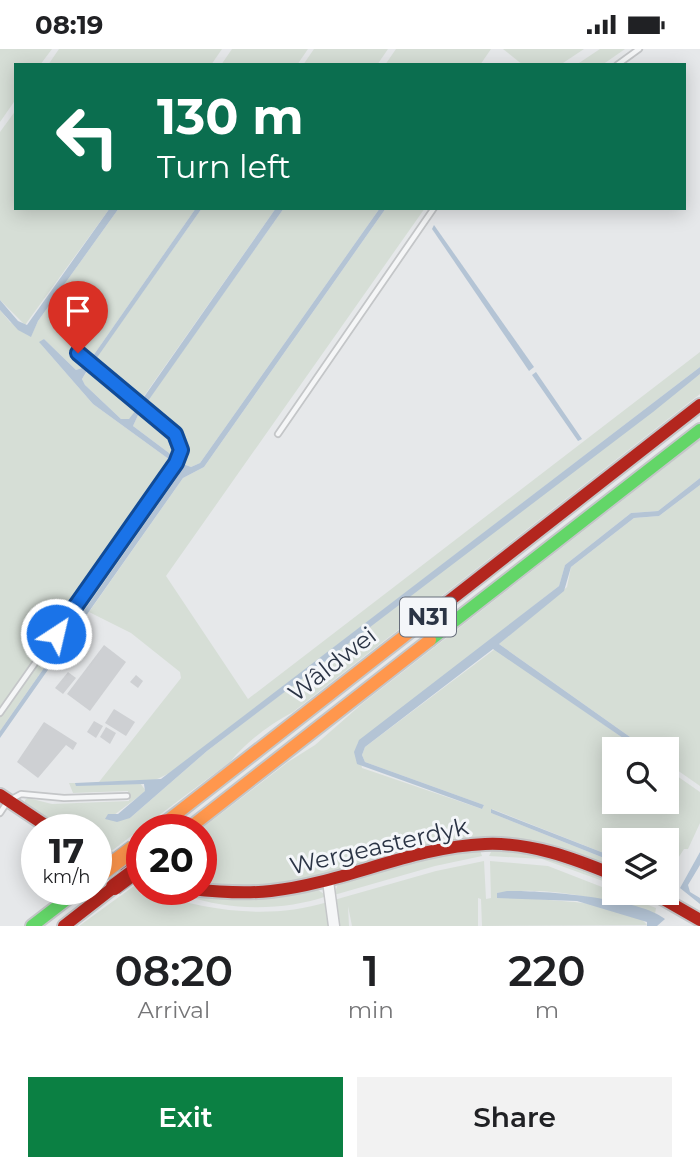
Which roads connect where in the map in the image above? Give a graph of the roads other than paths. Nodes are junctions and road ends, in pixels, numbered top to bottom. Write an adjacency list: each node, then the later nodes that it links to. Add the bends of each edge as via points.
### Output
1 (639, 49): 2 (lane)
2 (620, 63)
3 (433, 210): 7 (lane)
4 (78, 353): 8 (lane, via 175,434 181,450)
5 (700, 405): 12 (main road, Wâldwei / N31)
6 (700, 430): 13 (main road, Wâldwei / N31)
7 (278, 434)
8 (0, 713)
9 (127, 796): 10 (lane, via 21,794)
10 (3, 803): 11 (main road)
11 (23, 814)
12 (176, 814)
13 (207, 814)
14 (126, 853): 15 (main road, bridge)
15 (112, 864)
16 (602, 871): 18 (main road, Wergeasterdyk, via 550,852 486,844 430,852)
17 (126, 878): 24 (main road, bridge)
18 (328, 881): 19 (main road, Wergeasterdyk, via 248,895); 25 (street)
19 (217, 892)
20 (59, 905): 23 (main road)
21 (674, 905): 22 (main road)
22 (700, 920)
23 (32, 926)
24 (64, 926)
25 (334, 926)

